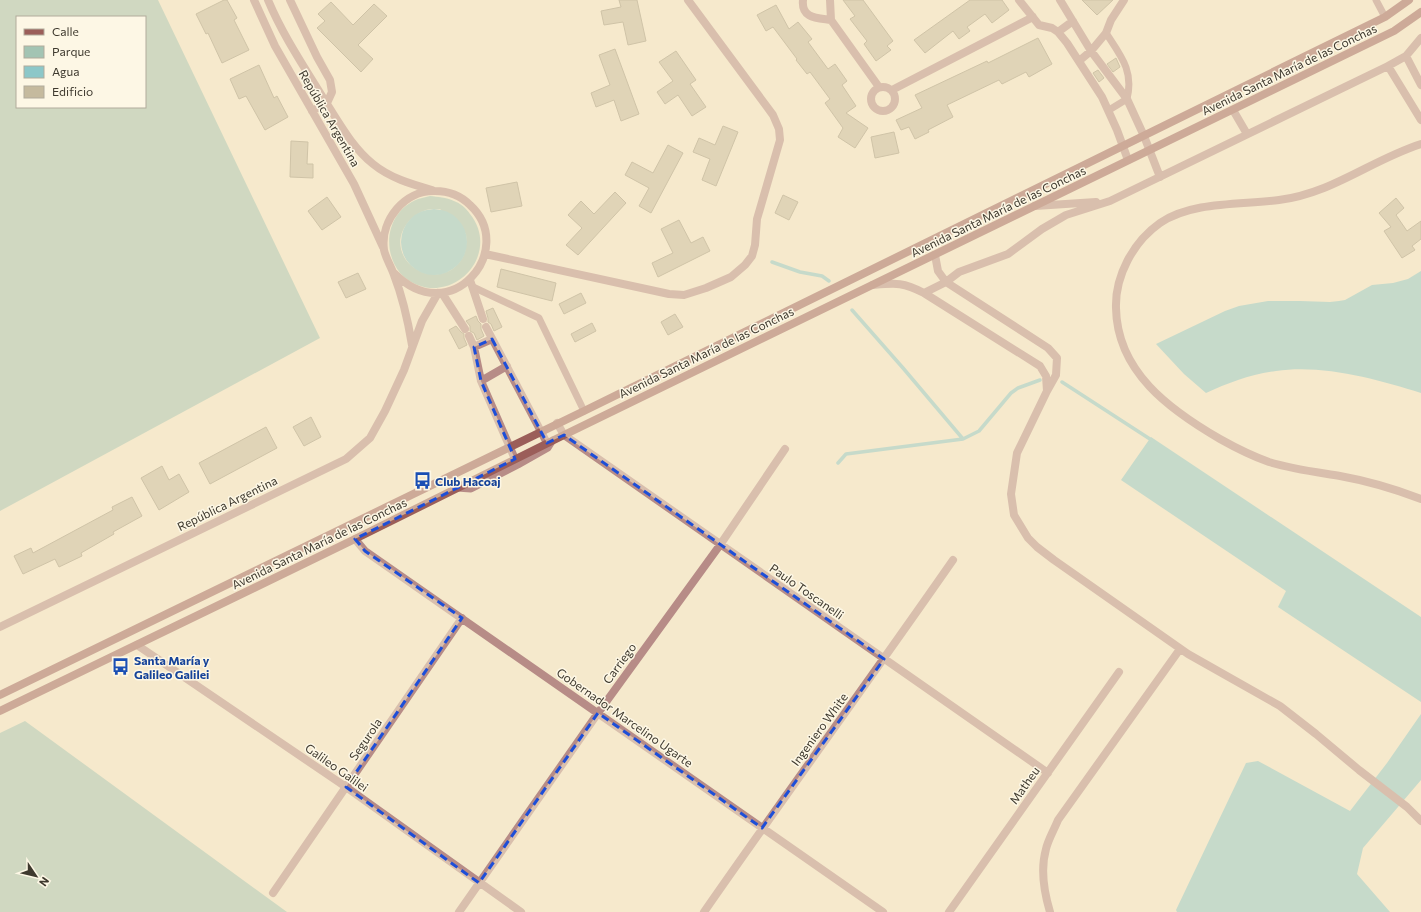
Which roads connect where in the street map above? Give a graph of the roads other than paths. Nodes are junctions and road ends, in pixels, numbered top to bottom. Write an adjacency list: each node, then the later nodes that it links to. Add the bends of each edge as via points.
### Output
1 (254, 0): 18 (street, República Argentina)
2 (268, 0): 17 (street, República Argentina)
3 (290, 0): 30 (street, via 330,80 332,92)
4 (688, 0): 46 (street, via 773,115 779,129 780,140 757,219 755,245 752,256 745,265 731,277 684,295 669,294)
5 (803, 0): 15 (street, via 802,6 811,17)
6 (830, 0): 15 (street)
7 (1060, 0): 16 (street)
8 (1124, 0): 20 (street)
9 (1376, 0): 14 (lane)
10 (1409, 0): 14 (main road, Avenida Santa María de las Conchas)
11 (1024, 1): 13 (street)
12 (1421, 12): 32 (main road, Avenida Santa María de las Conchas, via 1394,31)
13 (1033, 17): 19 (street, via 1039,25); 28 (street)
14 (1386, 17): 36 (main road, Avenida Santa María de las Conchas)
15 (831, 20): 27 (street)
16 (1072, 21): 19 (street); 22 (street)
17 (279, 25): 18 (street); 30 (street, República Argentina)
18 (268, 30): 33 (street, República Argentina)
19 (1058, 32): 24 (street)
20 (1106, 33): 22 (street); 29 (lane, via 1124,61 1129,80)
21 (1421, 38): 23 (street)
22 (1091, 51): 24 (street); 29 (street)
23 (1406, 56): 25 (street); 26 (street)
24 (1079, 61): 31 (street)
25 (1388, 66): 34 (street); 35 (street)
26 (1421, 85)
27 (879, 87): 28 (street); 28 (street, via 874,90 871,102 880,110 892,106 895,100)
28 (892, 90)
29 (1127, 99): 31 (lane); 36 (street)
30 (326, 103): 33 (street); 42 (street, República Argentina, via 350,142 373,164 393,177)
31 (1109, 110): 38 (street)
32 (1233, 110): 35 (street); 39 (main road, Avenida Santa María de las Conchas)
33 (312, 111): 45 (street, República Argentina, via 354,184)
34 (1421, 120)
35 (1247, 134): 41 (street)
36 (1144, 136): 38 (main road, Avenida Santa María de las Conchas); 39 (street)
37 (1421, 144): 68 (street, via 1324,189 1280,200 1202,208 1171,217 1149,232 1129,258 1122,272 1116,302 1118,331 1131,362 1152,389 1190,421 1235,448 1269,462 1378,484)
38 (1123, 146): 40 (street); 60 (main road, Avenida Santa María de las Conchas)
39 (1149, 150): 40 (main road, Avenida Santa María de las Conchas); 41 (street)
40 (1128, 160): 44 (main road, Avenida Santa María de las Conchas)
41 (1160, 176): 43 (street)
42 (434, 190): 45 (street, via 407,199 396,209 388,221); 46 (street, via 464,199 475,210 485,231)
43 (1110, 201): 44 (street); 49 (street, via 1066,215 1008,254 959,272)
44 (1032, 206): 47 (main road, Avenida Santa María de las Conchas)
45 (384, 249): 48 (street)
46 (485, 254): 50 (street)
47 (935, 255): 49 (street, via 938,271); 51 (main road, Avenida Santa María de las Conchas)
48 (394, 273): 52 (street, via 414,289 426,293); 55 (street, República Argentina, via 408,320)
49 (946, 282): 53 (street); 59 (street, via 1048,348 1057,358 1056,375)
50 (471, 283): 52 (street); 54 (street); 60 (lane, via 539,318)
51 (872, 285): 53 (street, via 910,285); 63 (main road, Avenida Santa María de las Conchas)
52 (440, 293): 55 (street, República Argentina, via 422,321); 56 (street)
53 (924, 293): 59 (street, via 1040,366 1046,376)
54 (492, 339): 56 (street); 57 (street)
55 (412, 346): 73 (street, República Argentina, via 401,377 370,438 346,458)
56 (474, 347): 58 (street)
57 (507, 366): 58 (street); 62 (street)
58 (481, 381): 65 (street)
59 (1048, 391): 75 (street, via 1017,453 1011,494 1014,515 1028,538 1037,547)
60 (584, 411): 61 (main road, Avenida Santa María de las Conchas)
61 (557, 423): 62 (main road, Avenida Santa María de las Conchas); 63 (street, Paulo Toscanelli)
62 (541, 431): 64 (street); 65 (main road, Avenida Santa María de las Conchas)
63 (564, 435): 64 (main road, Avenida Santa María de las Conchas); 70 (street, Paulo Toscanelli)
64 (550, 444): 67 (main road, Avenida Santa María de las Conchas)
65 (509, 446): 67 (street); 78 (main road, Avenida Santa María de las Conchas)
66 (785, 449): 70 (street, Carriego)
67 (517, 462): 69 (main road, Avenida Santa María de las Conchas, via 457,488)
68 (1421, 499)
69 (355, 539): 72 (street, Gobernador Marcelino Ugarte, via 365,551); 74 (main road, Avenida Santa María de las Conchas)
70 (720, 545): 76 (street, Paulo Toscanelli); 80 (street, Carriego)
71 (953, 560): 76 (street, Ingeniero White)
72 (462, 618): 80 (street, Gobernador Marcelino Ugarte); 82 (street, Segurola)
73 (0, 627)
74 (137, 645): 79 (main road, Avenida Santa María de las Conchas); 82 (street, Galileo Galilei)
75 (1180, 649): 83 (street, via 1280,706); 94 (street, via 1058,820 1046,849 1043,873)
76 (884, 659): 81 (street, Paulo Toscanelli); 86 (street, Ingeniero White)
77 (1119, 672): 81 (street, Matheu)
78 (0, 695)
79 (0, 712)
80 (598, 713): 86 (street, Gobernador Marcelino Ugarte); 87 (street, Carriego)
81 (1048, 773): 93 (street, Matheu)
82 (346, 787): 87 (street, Galileo Galilei); 88 (street, Segurola)
83 (1407, 807): 84 (street); 85 (street)
84 (1421, 813)
85 (1421, 821)
86 (762, 828): 91 (street, Ingeniero White); 92 (street, Gobernador Marcelino Ugarte)
87 (479, 883): 89 (street, Carriego); 90 (street, Galileo Galilei)
88 (274, 893)
89 (460, 912)
90 (521, 912)
91 (704, 912)
92 (883, 912)
93 (949, 912)
94 (1050, 912)

